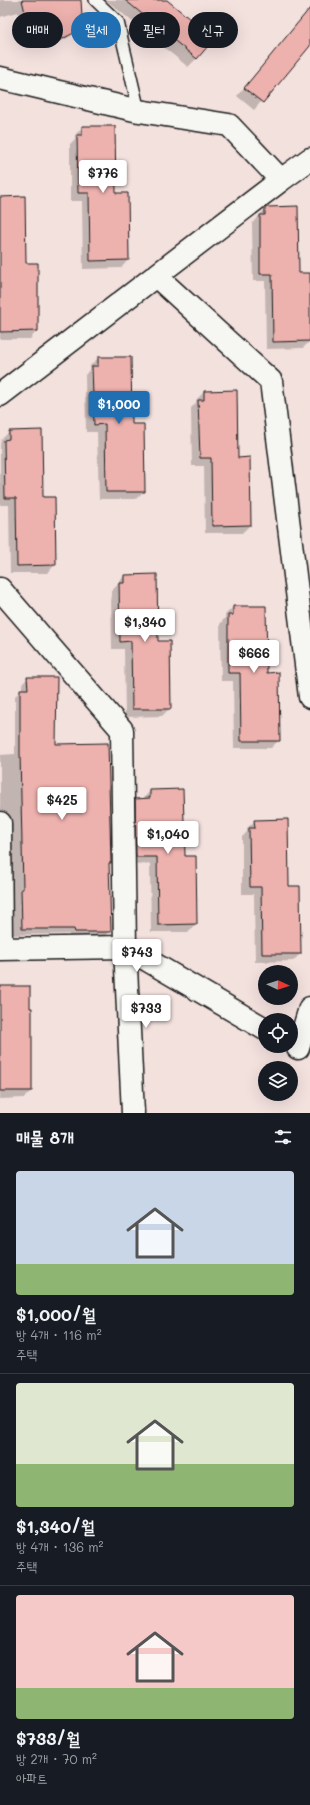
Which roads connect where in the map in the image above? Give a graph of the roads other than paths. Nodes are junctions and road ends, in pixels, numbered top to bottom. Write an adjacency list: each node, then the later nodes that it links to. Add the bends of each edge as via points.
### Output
1 (94, 0): 3 (lane, via 118,22)
2 (0, 78): 3 (street)
3 (139, 111): 5 (street, via 229,125)
4 (310, 158): 5 (street)
5 (281, 180): 6 (street)
6 (156, 276): 7 (street); 9 (street, via 271,381)
7 (0, 395)
8 (0, 589): 12 (street, via 122,730)
9 (310, 697)
10 (0, 823): 11 (street)
11 (0, 873): 13 (street)
12 (125, 947): 13 (street); 15 (street); 17 (street)
13 (1, 949)
14 (310, 1008): 16 (street)
15 (258, 1024)
16 (300, 1048)
17 (133, 1113)

